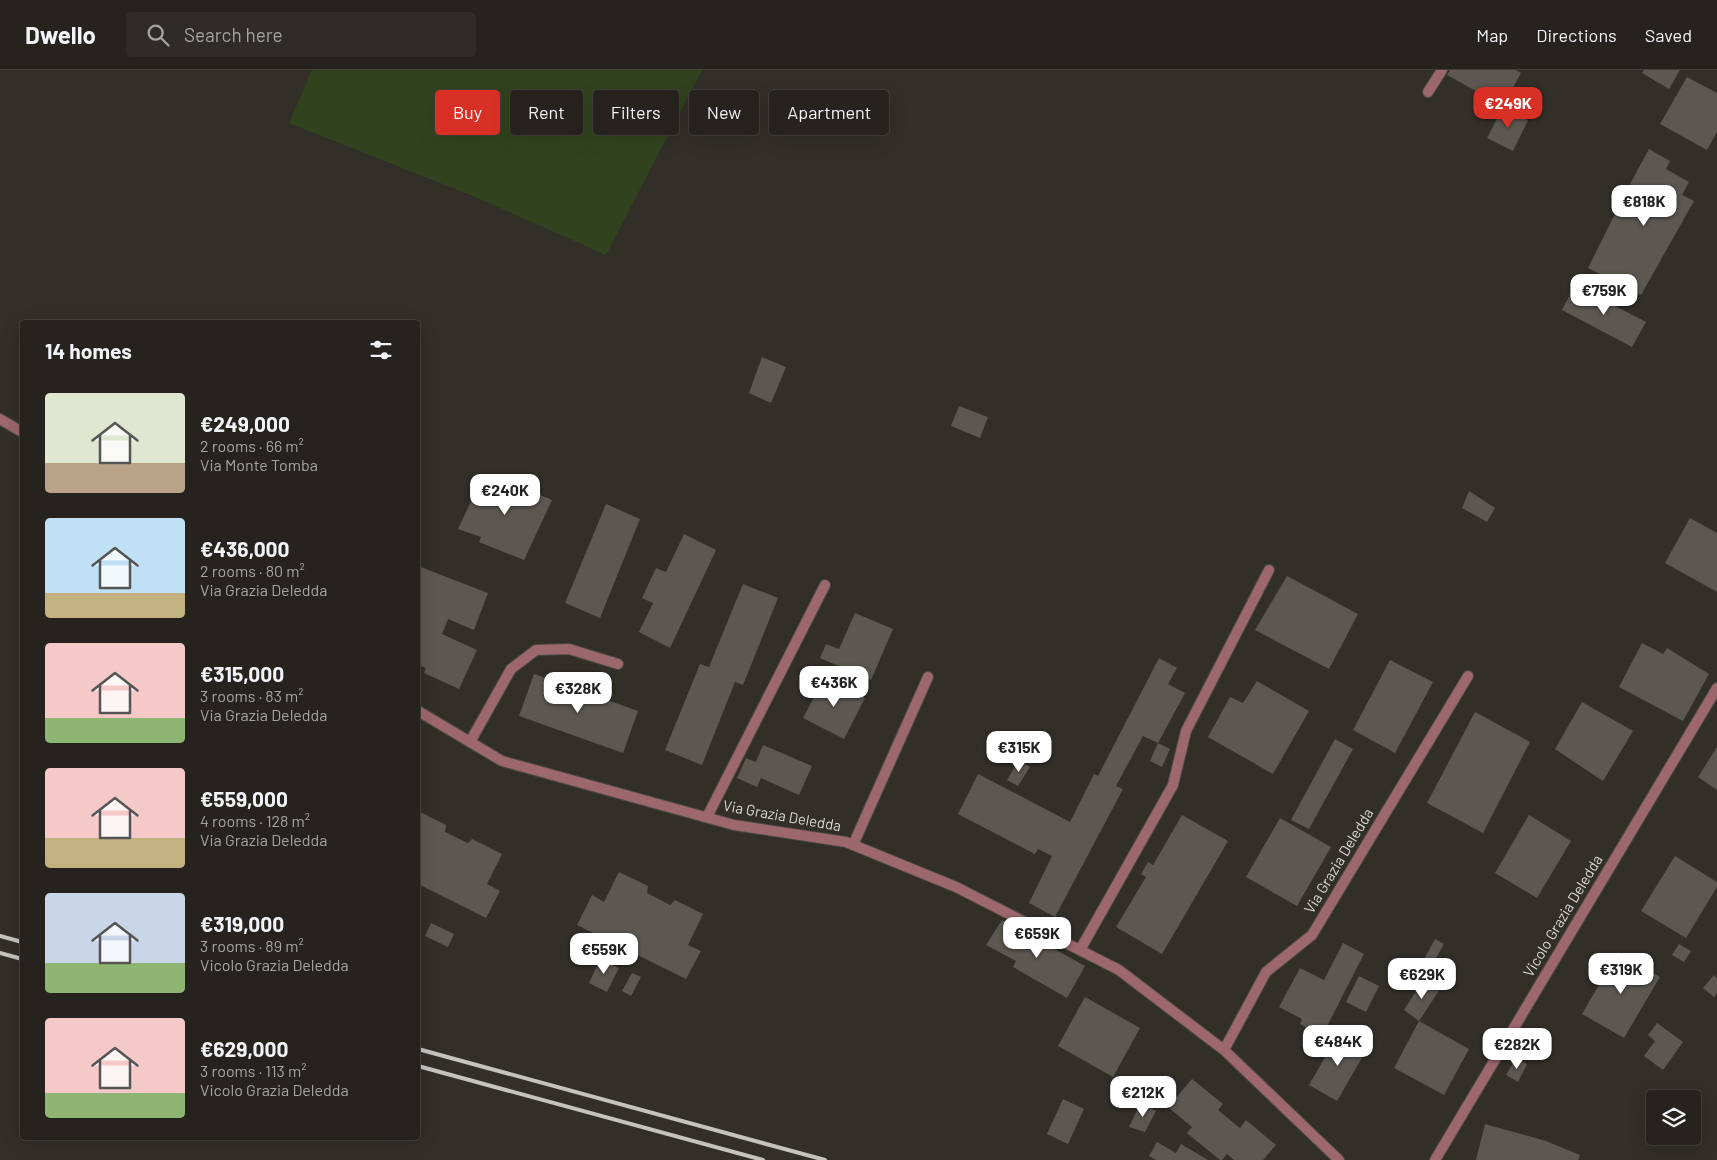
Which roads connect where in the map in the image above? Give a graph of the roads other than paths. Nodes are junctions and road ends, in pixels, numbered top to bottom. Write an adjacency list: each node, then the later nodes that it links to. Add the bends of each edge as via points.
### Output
1 (1442, 70): 2 (street)
2 (1428, 92)
3 (0, 419): 4 (street)
4 (20, 431)
5 (1269, 570): 15 (street, via 1186,731 1173,785)
6 (825, 585): 13 (street)
7 (618, 664): 12 (street, via 569,649 536,650 511,669)
8 (1468, 676): 16 (street, Via Grazia Deledda, via 1312,935 1266,972)
9 (928, 677): 14 (street)
10 (1717, 688): 18 (street, Vicolo Grazia Deledda)
11 (420, 712): 12 (street, Via Grazia Deledda)
12 (470, 742): 13 (street, Via Grazia Deledda, via 502,761)
13 (707, 818): 14 (street, Via Grazia Deledda, via 734,826)
14 (853, 845): 15 (street, Via Grazia Deledda, via 956,887)
15 (1080, 950): 16 (street, Via Grazia Deledda, via 1119,970)
16 (1224, 1050): 17 (street, Via Grazia Deledda)
17 (1339, 1160)
18 (1435, 1160)

